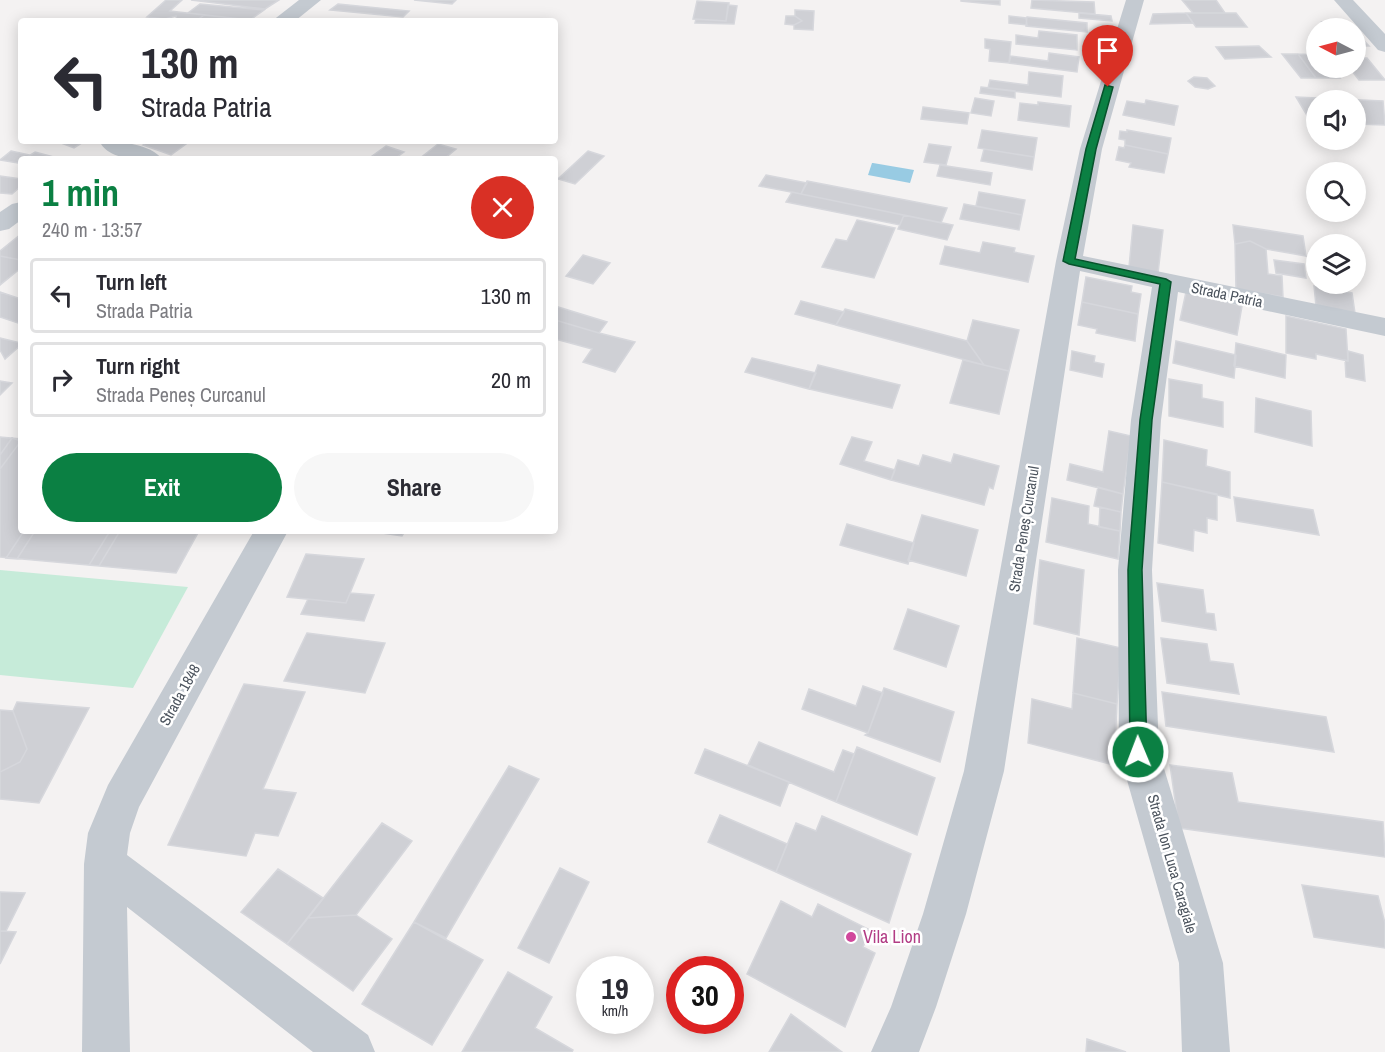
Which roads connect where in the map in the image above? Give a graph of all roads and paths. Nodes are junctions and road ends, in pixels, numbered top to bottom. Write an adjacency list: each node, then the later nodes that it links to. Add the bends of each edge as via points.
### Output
1 (312, 0): 4 (street)
2 (1135, 0): 8 (street, Strada Peneș Curcanul, via 1091,149)
3 (1343, 0): 5 (street)
4 (286, 18)
5 (1385, 46)
6 (108, 146): 7 (street)
7 (140, 156)
8 (1069, 261): 9 (street, Strada Patria); 15 (street, Strada Peneș Curcanul, via 984,771 947,910)
9 (1166, 282): 10 (street, Strada Patria); 16 (street, Strada Ion Luca Caragiale, via 1146,420 1135,570 1138,752 1201,963)
10 (1385, 327)
11 (269, 534): 12 (street, Strada 1848, via 122,799 109,833)
12 (105, 864): 13 (street, Strada 1848); 14 (street)
13 (106, 1052)
14 (351, 1052)
15 (895, 1052)
16 (1206, 1052)

